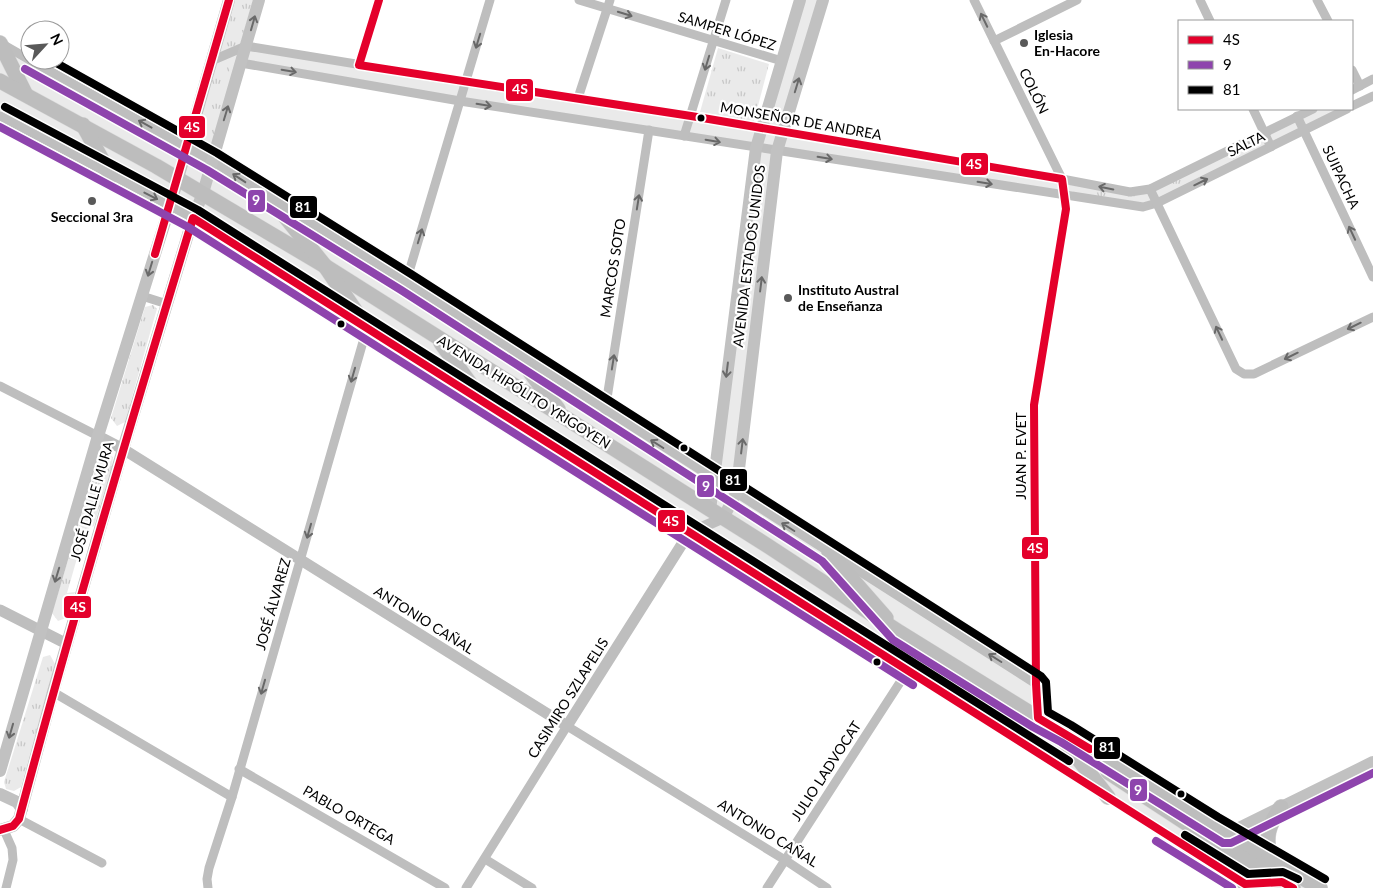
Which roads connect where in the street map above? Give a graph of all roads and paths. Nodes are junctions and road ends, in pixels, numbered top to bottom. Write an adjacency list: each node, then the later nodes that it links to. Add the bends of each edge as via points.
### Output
1 (229, 0): 21 (main road, JOSÉ DALLE MURA)
2 (259, 0): 19 (main road, JOSÉ DALLE MURA, one-way to 2)
3 (379, 0): 24 (street)
4 (490, 0): 29 (street, one-way to 29)
5 (579, 0): 13 (street, SAMPER LÓPEZ)
6 (726, 0): 17 (street)
7 (800, 0): 22 (main road, AVENIDA ESTADOS UNIDOS)
8 (823, 0): 46 (main road, AVENIDA ESTADOS UNIDOS, one-way to 8)
9 (974, 0): 16 (street, COLÓN, one-way to 9)
10 (1076, 0): 16 (street)
11 (1200, 0): 14 (street)
12 (1317, 0): 15 (street)
13 (609, 4): 17 (street, SAMPER LÓPEZ, one-way to 17); 33 (street)
14 (1210, 20)
15 (1327, 20)
16 (994, 40): 56 (street, COLÓN)
17 (714, 42): 22 (street, SAMPER LÓPEZ); 40 (street, one-way to 40)
18 (0, 43): 20 (street); 31 (highway)
19 (246, 46): 21 (street); 23 (main road, JOSÉ DALLE MURA); 24 (street, MONSEÑOR DE ANDREA)
20 (20, 54)
21 (211, 61): 49 (main road, JOSÉ DALLE MURA)
22 (782, 62): 43 (main road, AVENIDA ESTADOS UNIDOS)
23 (241, 63): 34 (street, one-way to 34); 53 (main road, JOSÉ DALLE MURA, one-way to 23)
24 (359, 65): 29 (street, MONSEÑOR DE ANDREA)
25 (48, 70): 49 (street, one-way to 25)
26 (1353, 74): 30 (street)
27 (1373, 80): 30 (street)
28 (0, 81): 31 (highway, AVENIDA HIPÓLITO YRIGOYEN)
29 (466, 82): 33 (street, MONSEÑOR DE ANDREA); 34 (street)
30 (1356, 88)
31 (25, 93): 42 (highway, AVENIDA HIPÓLITO YRIGOYEN)
32 (1373, 96): 35 (street)
33 (578, 98): 40 (street, MONSEÑOR DE ANDREA)
34 (460, 101): 44 (street, one-way to 44); 65 (street, one-way to 34)
35 (1353, 106)
36 (1253, 110): 47 (street)
37 (1311, 110): 41 (street, SALTA)
38 (1345, 110): 45 (street, SALTA)
39 (0, 116): 54 (street)
40 (691, 116): 43 (street, MONSEÑOR DE ANDREA); 48 (street)
41 (1297, 116): 45 (street, SUIPACHA); 47 (street, SALTA)
42 (83, 125): 54 (highway); 55 (highway, AVENIDA HIPÓLITO YRIGOYEN)
43 (762, 129): 46 (street, MONSEÑOR DE ANDREA); 51 (main road, AVENIDA ESTADOS UNIDOS)
44 (649, 130): 48 (street); 74 (street, MARCOS SOTO, one-way to 44)
45 (1304, 130): 50 (street, SALTA); 64 (street, SUIPACHA, one-way to 45)
46 (782, 132): 52 (main road, AVENIDA ESTADOS UNIDOS); 56 (street, MONSEÑOR DE ANDREA)
47 (1264, 132): 50 (street); 59 (street, SALTA)
48 (684, 136): 51 (street, one-way to 51)
49 (187, 147): 53 (street); 55 (main road, JOSÉ DALLE MURA)
50 (1272, 147): 59 (street, SALTA, one-way to 50)
51 (756, 148): 52 (street); 78 (main road, AVENIDA ESTADOS UNIDOS, one-way to 78)
52 (777, 151): 58 (street, one-way to 58); 79 (main road, AVENIDA ESTADOS UNIDOS, one-way to 52)
53 (212, 160): 57 (main road, JOSÉ DALLE MURA); 60 (street, one-way to 53)
54 (111, 176): 61 (street, one-way to 61)
55 (178, 178): 57 (highway, AVENIDA HIPÓLITO YRIGOYEN); 61 (main road, JOSÉ DALLE MURA)
56 (1062, 179): 58 (street, COLÓN); 59 (street, MONSEÑOR DE ANDREA, one-way to 56)
57 (203, 193): 62 (main road, JOSÉ DALLE MURA); 63 (highway, AVENIDA HIPÓLITO YRIGOYEN)
58 (1065, 195): 59 (street, via 1143,207); 91 (street, JUAN P. EVET, via 1066,209 1034,405)
59 (1153, 196): 68 (street, one-way to 59, via 1254,374 1236,370)
60 (271, 199): 63 (highway); 65 (street)
61 (170, 206): 62 (street); 66 (main road, JOSÉ DALLE MURA, one-way to 66)
62 (193, 218): 67 (main road, JOSÉ DALLE MURA); 69 (street)
63 (325, 266): 69 (highway); 70 (highway, AVENIDA HIPÓLITO YRIGOYEN)
64 (1373, 277)
65 (406, 282): 71 (street)
66 (142, 296): 67 (street); 76 (main road, JOSÉ DALLE MURA)
67 (167, 304): 77 (main road, JOSÉ DALLE MURA)
68 (1373, 317)
69 (366, 328): 73 (street); 84 (street, JOSÉ ÁLVAREZ, one-way to 84)
70 (438, 338): 73 (highway); 75 (highway, AVENIDA HIPÓLITO YRIGOYEN)
71 (515, 352): 74 (street); 75 (highway)
72 (0, 386): 76 (street, ANTONIO CAÑAL)
73 (484, 403): 82 (street)
74 (605, 410): 78 (street, one-way to 74)
75 (566, 418): 80 (highway, AVENIDA HIPÓLITO YRIGOYEN)
76 (98, 436): 77 (street, ANTONIO CAÑAL); 86 (main road, JOSÉ DALLE MURA, one-way to 86)
77 (123, 449): 84 (street, ANTONIO CAÑAL); 88 (main road, JOSÉ DALLE MURA)
78 (713, 479): 79 (street); 80 (main road, AVENIDA ESTADOS UNIDOS)
79 (736, 494): 81 (main road, AVENIDA ESTADOS UNIDOS); 83 (street, one-way to 79)
80 (710, 510): 81 (highway, AVENIDA HIPÓLITO YRIGOYEN); 82 (street, CASIMIRO SZLAPELIS)
81 (723, 518): 82 (street); 87 (highway, AVENIDA HIPÓLITO YRIGOYEN)
82 (694, 532): 90 (street); 94 (street, CASIMIRO SZLAPELIS)
83 (829, 553): 87 (highway); 91 (street, one-way to 83)
84 (300, 561): 94 (street, ANTONIO CAÑAL); 97 (street, JOSÉ ÁLVAREZ, one-way to 97)
85 (0, 610): 86 (street)
86 (41, 631): 88 (street); 98 (main road, JOSÉ DALLE MURA, one-way to 98)
87 (899, 632): 89 (highway, AVENIDA HIPÓLITO YRIGOYEN)
88 (67, 644): 92 (main road, JOSÉ DALLE MURA)
89 (957, 668): 90 (highway); 93 (highway, AVENIDA HIPÓLITO YRIGOYEN)
90 (908, 670): 101 (street); 109 (street, JULIO LADVOCAT)
91 (1036, 684): 93 (street, JUAN P. EVET)
92 (53, 692): 100 (street); 103 (main road, JOSÉ DALLE MURA)
93 (1038, 718): 95 (highway, AVENIDA HIPÓLITO YRIGOYEN); 105 (highway, AVENIDA HIPÓLITO YRIGOYEN, via 1066,733)
94 (568, 726): 107 (street, CASIMIRO SZLAPELIS); 109 (street, ANTONIO CAÑAL)
95 (1065, 742): 101 (highway); 105 (highway, AVENIDA HIPÓLITO YRIGOYEN)
96 (1373, 762): 102 (main road)
97 (239, 769): 100 (street, JOSÉ ÁLVAREZ); 115 (street, PABLO ORTEGA)
98 (0, 771)
99 (0, 794): 103 (main road, via 18,802)
100 (232, 797): 114 (street, JOSÉ ÁLVAREZ, via 209,868)
101 (1108, 797): 106 (street)
102 (1281, 808): 105 (main road); 108 (highway, via 1268,831)
103 (20, 814): 104 (main road, via 13,826); 110 (street)
104 (2, 830): 113 (street, via 12,848 13,860)
105 (1224, 840): 106 (highway, via 1203,851); 108 (highway, AVENIDA HIPÓLITO YRIGOYEN); 112 (highway, AVENIDA HIPÓLITO YRIGOYEN)
106 (1190, 850): 111 (street)
107 (485, 858): 116 (street, CASIMIRO SZLAPELIS); 117 (street)
108 (1270, 859): 120 (highway, AVENIDA HIPÓLITO YRIGOYEN)
109 (785, 860): 118 (street, JULIO LADVOCAT); 119 (street, ANTONIO CAÑAL)
110 (102, 863)
111 (1245, 884): 112 (highway)
112 (1287, 885)
113 (6, 888)
114 (208, 888)
115 (445, 888)
116 (466, 888)
117 (532, 888)
118 (768, 888)
119 (827, 888)
120 (1320, 888)

